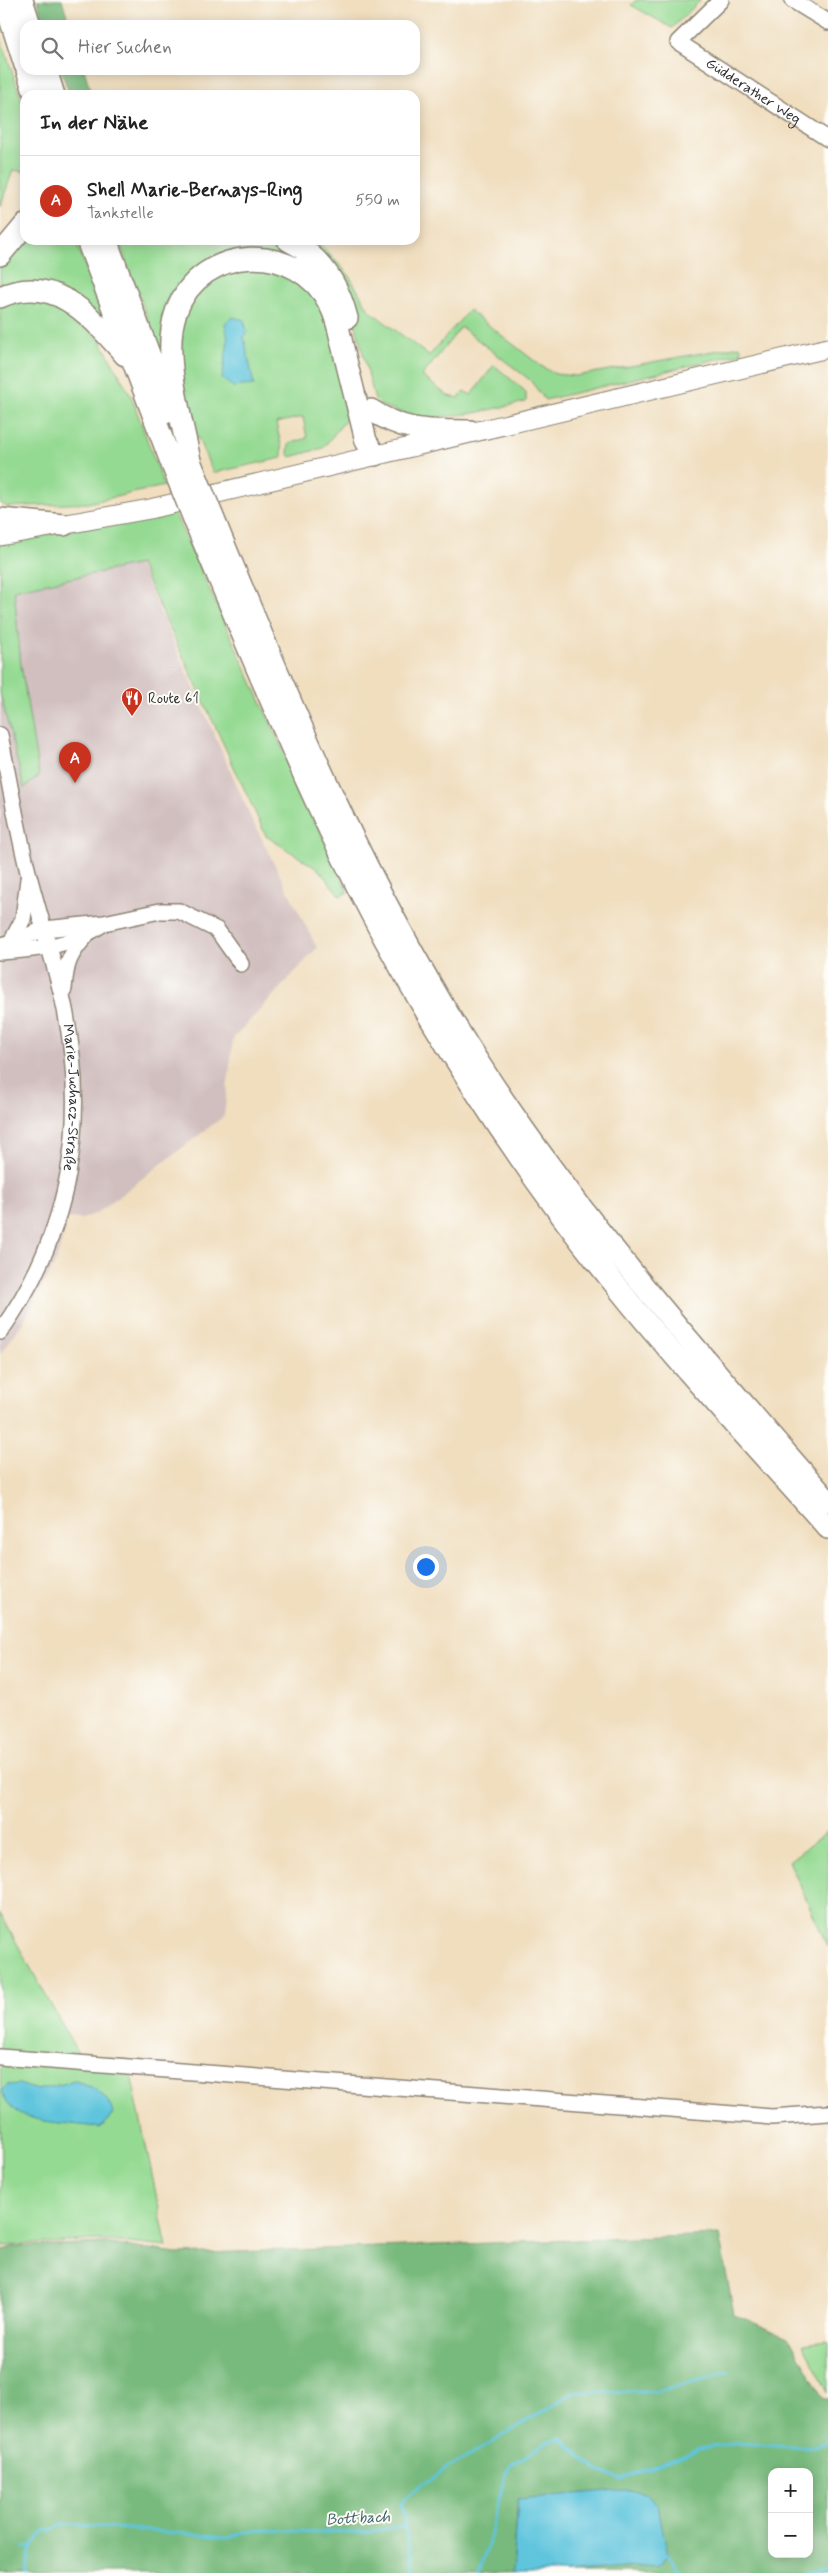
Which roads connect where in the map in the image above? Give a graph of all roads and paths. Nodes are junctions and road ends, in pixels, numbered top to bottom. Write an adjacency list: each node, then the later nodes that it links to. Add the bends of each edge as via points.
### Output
1 (4, 0): 7 (highway)
2 (22, 0): 5 (highway)
3 (722, 0): 10 (street, Güdderather Weg, via 678,42)
4 (792, 0): 6 (street)
5 (28, 20)
6 (828, 22)
7 (20, 50)
8 (33, 75): 9 (highway)
9 (49, 88)
10 (828, 139)
11 (20, 231): 15 (highway)
12 (88, 245): 18 (highway)
13 (108, 245): 22 (highway)
14 (296, 245): 19 (highway, via 314,257 336,284)
15 (0, 254)
16 (0, 297): 18 (highway, via 24,290 40,291 71,302 96,322)
17 (828, 348): 20 (main road)
18 (133, 364): 22 (highway)
19 (371, 410): 20 (highway, via 407,428); 21 (highway, via 377,438)
20 (470, 431): 21 (main road)
21 (375, 454): 22 (highway, via 366,441 330,305 315,282 273,259 242,257 214,267 202,276 182,299 176,313 172,329 172,364); 24 (main road, via 150,509)
22 (182, 464): 25 (highway, bridge)
23 (0, 519): 24 (highway)
24 (64, 525): 26 (main road)
25 (209, 530): 37 (highway, via 372,877 417,962 485,1073 555,1175 649,1294); 38 (highway, via 281,724 376,924 467,1078 542,1189 613,1282)
26 (0, 536)
27 (0, 735): 28 (street, Marie-Juchacz-Straße)
28 (28, 872): 30 (street, Marie-Juchacz-Straße); 32 (street, Marie-Juchacz-Straße, via 23,919)
29 (104, 923): 30 (street); 31 (street); 34 (street, via 160,911 179,911 217,930)
30 (45, 928): 32 (street); 33 (street, Marie-Juchacz-Straße)
31 (87, 936): 33 (street); 35 (street, Marie-Juchacz-Straße, via 71,953 66,967)
32 (4, 947): 33 (street)
33 (49, 948): 35 (street, Marie-Juchacz-Straße)
34 (241, 964)
35 (63, 1000): 36 (street, Marie-Juchacz-Straße, via 76,1100 69,1175 51,1239 28,1288)
36 (0, 1332)
37 (828, 1501)
38 (828, 1528)
39 (0, 2056): 40 (street, via 772,2117)
40 (828, 2113)

